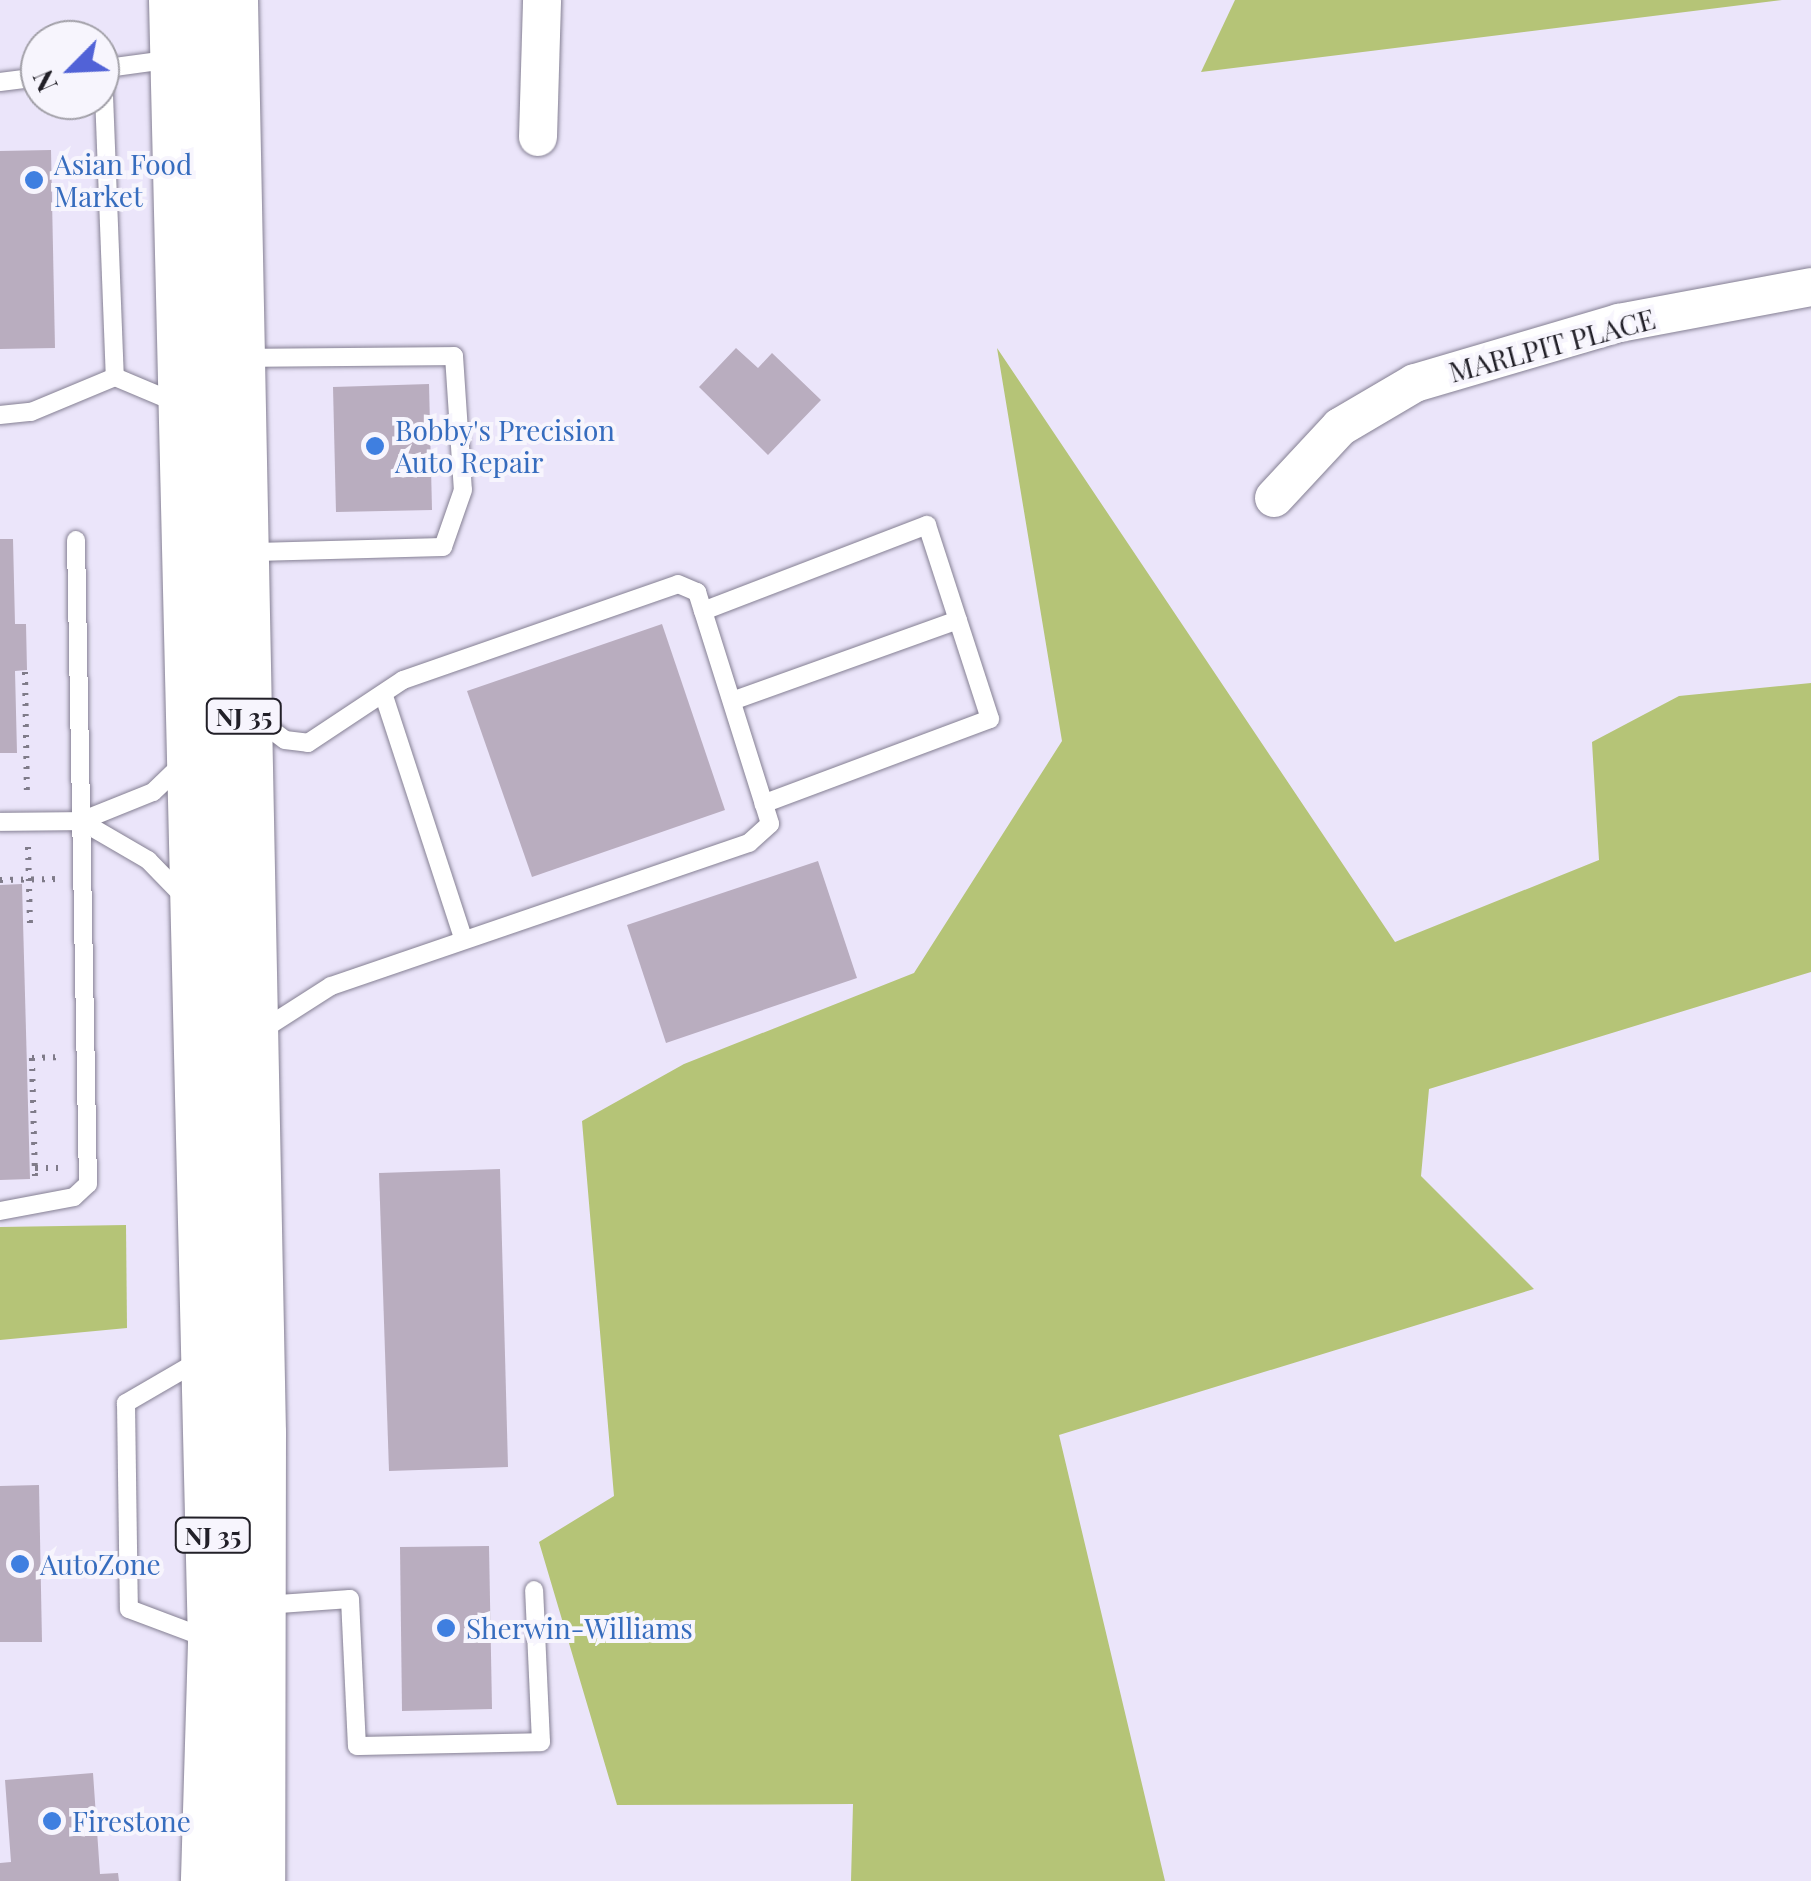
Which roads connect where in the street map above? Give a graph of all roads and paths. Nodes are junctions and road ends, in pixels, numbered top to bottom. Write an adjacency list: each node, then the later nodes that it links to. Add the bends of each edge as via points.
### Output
1 (176, 0): 4 (highway, NJ 35)
2 (230, 0): 9 (highway, NJ 35)
3 (542, 0): 7 (street)
4 (178, 59): 5 (lane); 11 (highway, NJ 35)
5 (120, 67)
6 (103, 120): 10 (lane)
7 (538, 137)
8 (1811, 287): 13 (street, MARLPIT PLACE, via 1602,328 1415,383 1340,427)
9 (237, 358): 15 (highway, NJ 35); 15 (lane, via 454,356 463,490 443,547)
10 (114, 377): 11 (lane); 12 (lane)
11 (182, 405): 22 (highway, NJ 35)
12 (0, 415)
13 (1274, 498)
14 (76, 540): 25 (lane)
15 (240, 552): 21 (highway, NJ 35)
16 (703, 611): 17 (lane, via 927,525); 19 (lane, via 697,592 678,584 403,680); 20 (lane)
17 (958, 620): 20 (lane); 24 (lane, via 990,719)
18 (25, 672): 23 (path)
19 (384, 696): 21 (lane, via 308,742 285,740); 33 (lane)
20 (732, 702): 24 (lane)
21 (244, 708): 34 (highway, NJ 35)
22 (189, 738): 25 (lane, via 167,783); 31 (highway, NJ 35)
23 (27, 796)
24 (764, 804): 33 (lane, via 770,824 749,843)
25 (81, 821): 26 (lane); 28 (lane); 31 (lane, via 148,860)
26 (0, 822)
27 (28, 846): 30 (path)
28 (82, 879): 30 (path); 35 (lane)
29 (0, 880): 30 (path)
30 (29, 880): 32 (path)
31 (192, 908): 38 (highway, NJ 35)
32 (30, 926)
33 (463, 938): 34 (lane, via 331,986)
34 (250, 1038): 40 (highway, NJ 35)
35 (86, 1056): 36 (path, via 32,1058); 37 (lane, via 88,1178 74,1198)
36 (35, 1176)
37 (0, 1210)
38 (209, 1354): 41 (highway, NJ 35); 41 (lane, via 126,1403 129,1609)
39 (534, 1590): 40 (lane, via 541,1742 356,1746 350,1599)
40 (259, 1605): 43 (highway, NJ 35)
41 (215, 1642): 42 (highway, NJ 35)
42 (208, 1881)
43 (257, 1881)

